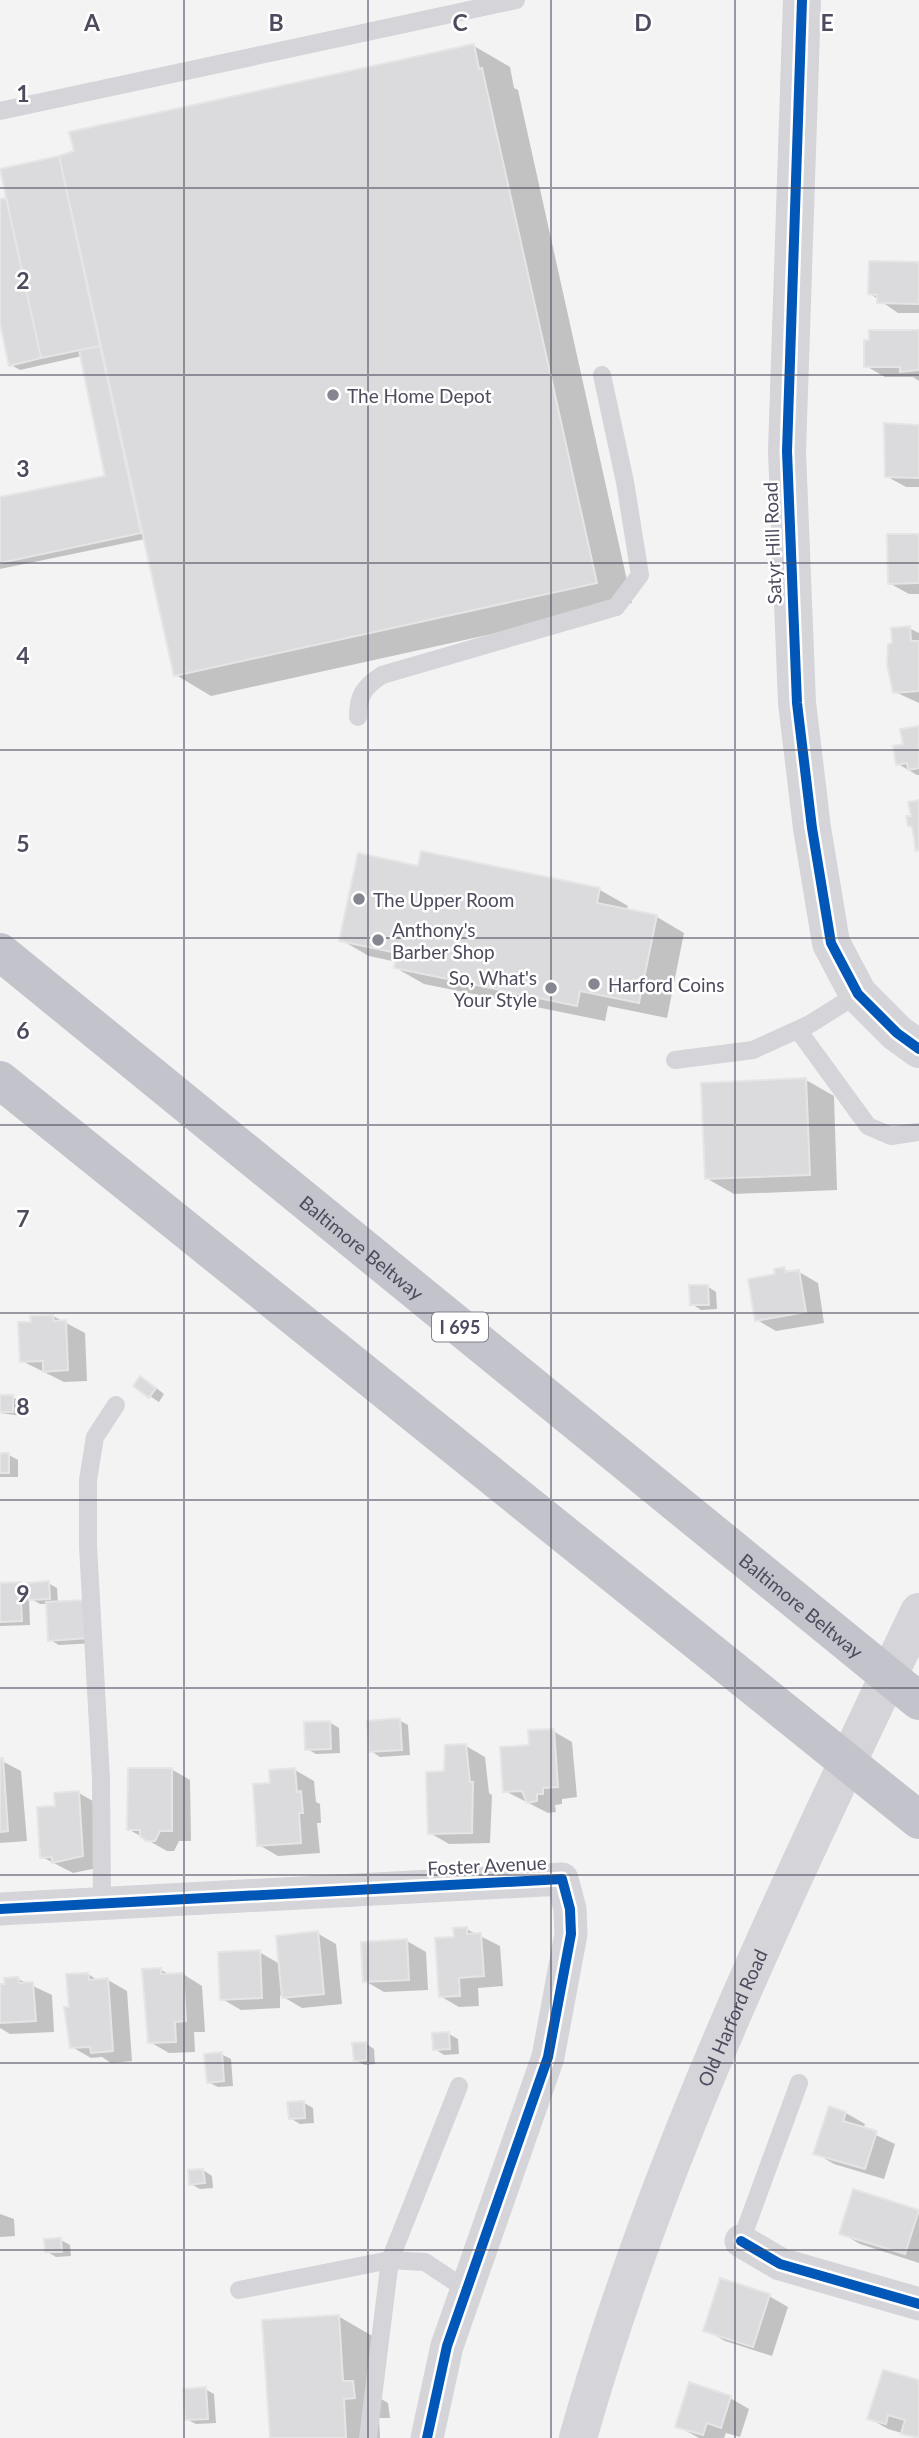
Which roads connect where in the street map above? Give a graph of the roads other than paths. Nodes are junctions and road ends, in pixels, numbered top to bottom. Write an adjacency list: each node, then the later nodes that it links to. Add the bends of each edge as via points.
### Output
1 (516, 0): 3 (lane)
2 (802, 0): 7 (street, Satyr Hill Road, via 787,451 792,627 822,899 831,943)
3 (0, 111)
4 (601, 375): 5 (lane, via 640,575 616,607 382,675 364,687)
5 (358, 717)
6 (0, 953): 15 (highway, Baltimore Beltway / I 695)
7 (858, 993): 8 (lane); 9 (street, Satyr Hill Road, via 897,1034)
8 (799, 1030): 10 (lane, via 753,1050); 12 (lane, via 868,1126 891,1136)
9 (919, 1049)
10 (675, 1060)
11 (0, 1080): 16 (highway)
12 (919, 1132)
13 (116, 1405): 17 (lane, via 95,1437 88,1480)
14 (919, 1612): 28 (street, Old Harford Road, via 780,1904 655,2205 607,2338)
15 (919, 1701)
16 (919, 1820)
17 (102, 1903): 18 (street, Foster Avenue); 24 (street, Foster Avenue, via 562,1879 570,1909 570,1934 548,2057)
18 (0, 1909)
19 (799, 2083): 21 (lane)
20 (458, 2086): 22 (lane)
21 (741, 2241): 25 (street, via 780,2264)
22 (390, 2260): 23 (lane); 24 (lane, via 425,2262); 26 (lane)
23 (239, 2290)
24 (467, 2290): 27 (street, Foster Avenue, via 447,2346)
25 (919, 2304)
26 (368, 2438)
27 (427, 2438)
28 (578, 2438)

